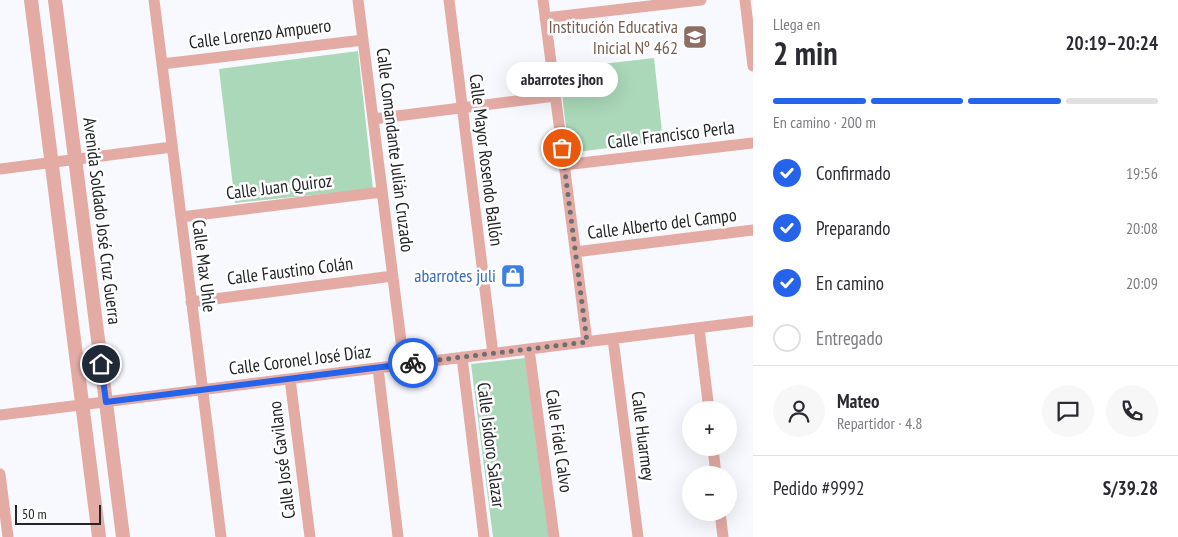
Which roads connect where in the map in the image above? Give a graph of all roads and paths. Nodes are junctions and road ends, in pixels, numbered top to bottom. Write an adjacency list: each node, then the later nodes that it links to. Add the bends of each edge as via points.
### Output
1 (31, 0): 19 (street)
2 (55, 0): 18 (street, Avenida Soldado José Cruz Guerra)
3 (154, 0): 11 (street, Calle Max Uhle)
4 (358, 0): 10 (street, Calle Comandante Julián Cruzado)
5 (449, 0): 14 (street, Calle Mayor Rosendo Ballón)
6 (543, 0): 9 (street)
7 (701, 0): 9 (street)
8 (745, 0): 12 (street)
9 (545, 18): 13 (street)
10 (363, 40): 11 (street, Calle Lorenzo Ampuero); 15 (street, Calle Comandante Julián Cruzado)
11 (162, 64): 17 (street, Calle Max Uhle)
12 (753, 66)
13 (555, 96): 14 (street); 20 (street)
14 (462, 108): 15 (street); 33 (street, Calle Mayor Rosendo Ballón)
15 (373, 119): 22 (street, Calle Comandante Julián Cruzado)
16 (753, 143): 20 (street, Calle Francisco Perla)
17 (172, 147): 18 (street); 23 (street, Calle Max Uhle)
18 (75, 160): 19 (street); 40 (street, Avenida Soldado José Cruz Guerra)
19 (52, 162): 21 (street); 41 (street)
20 (564, 165): 25 (street)
21 (0, 169)
22 (382, 192): 23 (street, Calle Juan Quiroz); 26 (street, Calle Comandante Julián Cruzado)
23 (181, 217): 27 (street, Calle Max Uhle)
24 (753, 230): 25 (street, Calle Alberto del Campo)
25 (575, 252): 31 (street)
26 (393, 276): 27 (street, Calle Faustino Colán); 35 (street, Calle Comandante Julián Cruzado)
27 (191, 302): 38 (street, Calle Max Uhle)
28 (753, 321): 29 (street, Calle Coronel José Díaz)
29 (699, 328): 30 (street, Calle Coronel José Díaz); 39 (street)
30 (613, 339): 31 (street, Calle Coronel José Díaz); 53 (street, Calle Huarmey)
31 (587, 342): 32 (street, Calle Coronel José Díaz)
32 (529, 349): 33 (street, Calle Coronel José Díaz); 52 (street, Calle Fidel Calvo)
33 (493, 354): 34 (street, Calle Coronel José Díaz)
34 (462, 357): 35 (street, Calle Coronel José Díaz); 51 (street, Calle Isidoro Salazar)
35 (404, 364): 36 (street, Calle Coronel José Díaz)
36 (378, 368): 37 (street, Calle Coronel José Díaz); 50 (street)
37 (290, 379): 38 (street, Calle Coronel José Díaz); 49 (street, Calle José Gavilano)
38 (202, 390): 40 (street, Calle Coronel José Díaz); 48 (street, Calle Max Uhle)
39 (708, 401)
40 (106, 402): 41 (street, Calle Coronel José Díaz); 47 (street, Avenida Soldado José Cruz Guerra)
41 (82, 404): 42 (street, Calle Coronel José Díaz); 46 (street)
42 (0, 415)
43 (0, 474): 45 (street)
44 (721, 521): 54 (street)
45 (8, 537)
46 (99, 537)
47 (123, 537)
48 (221, 537)
49 (310, 537)
50 (398, 537)
51 (484, 537)
52 (554, 537)
53 (638, 537)
54 (723, 537)

